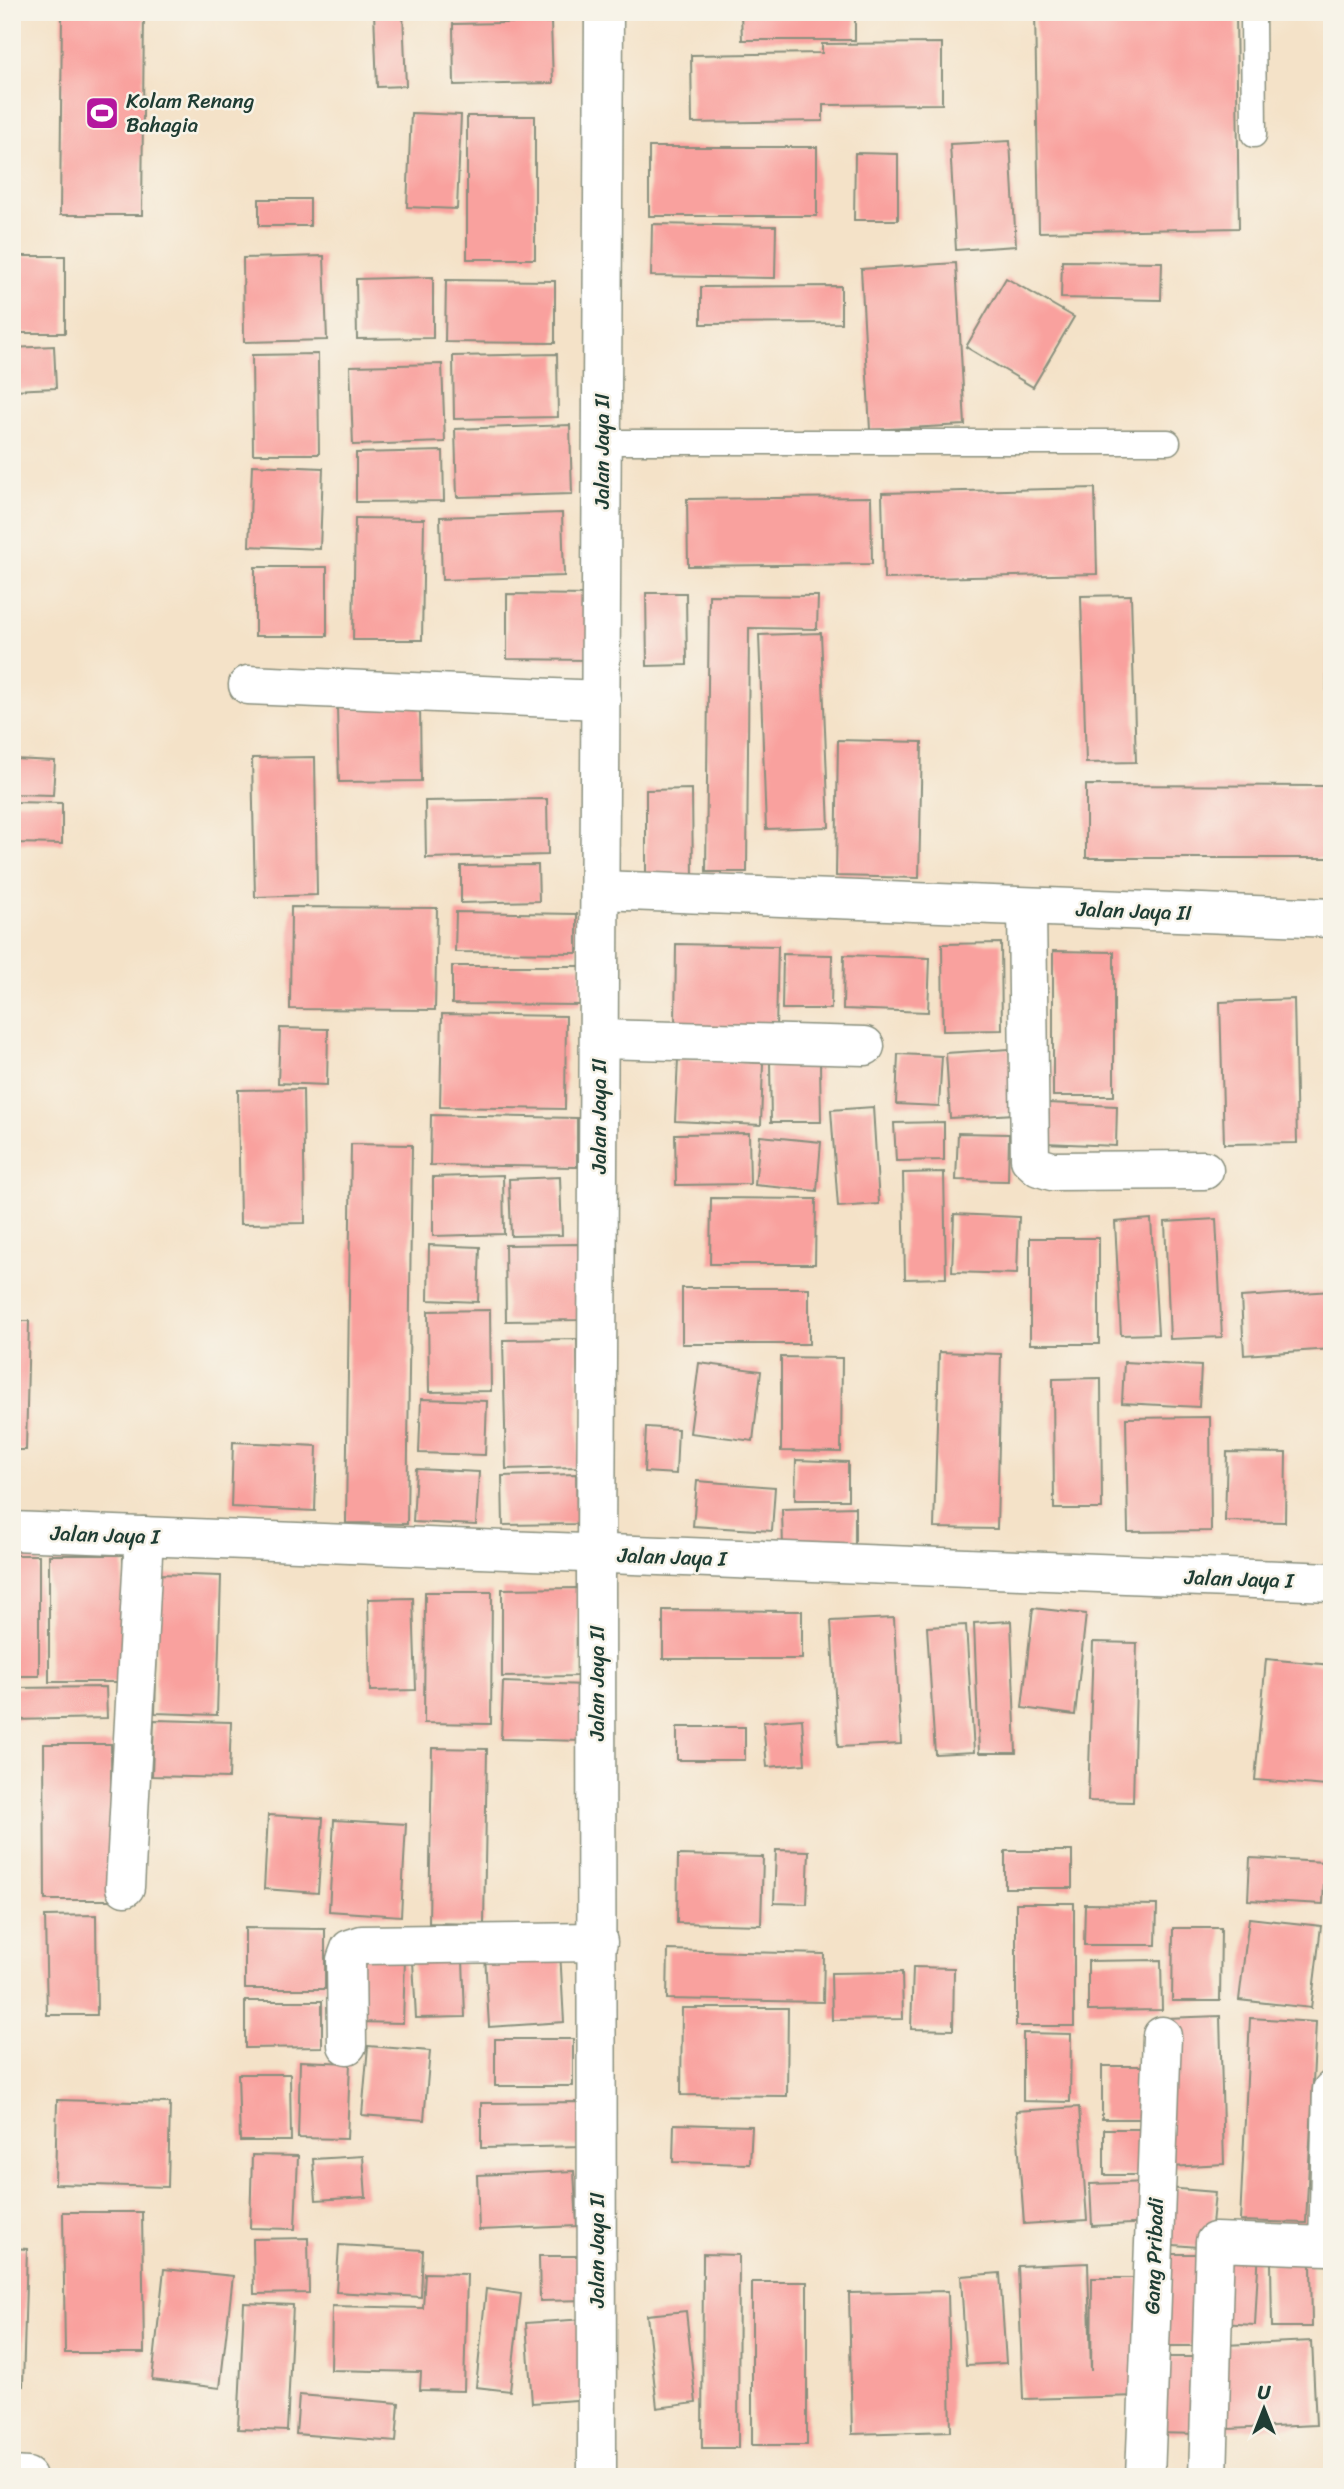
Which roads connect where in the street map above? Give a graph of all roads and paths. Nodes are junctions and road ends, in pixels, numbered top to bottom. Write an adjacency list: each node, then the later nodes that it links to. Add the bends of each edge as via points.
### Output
1 (604, 12): 4 (street, Jalan Jaya II)
2 (1253, 12): 3 (lane)
3 (1254, 135)
4 (602, 442): 5 (lane); 7 (street, Jalan Jaya II)
5 (1168, 442)
6 (247, 685): 7 (street)
7 (601, 700): 8 (street, Jalan Jaya II)
8 (600, 890): 9 (street, Jalan Jaya II); 11 (street, Jalan Jaya II)
9 (1027, 907): 10 (street, Jalan Jaya II); 13 (street, via 1030,1159 1052,1171)
10 (1332, 918)
11 (599, 1039): 12 (street); 16 (street, Jalan Jaya II)
12 (865, 1046)
13 (1204, 1170)
14 (12, 1531): 15 (street, Jalan Jaya I)
15 (144, 1536): 16 (street, Jalan Jaya I); 18 (street)
16 (596, 1554): 17 (street, Jalan Jaya I); 19 (street, Jalan Jaya II)
17 (1332, 1582)
18 (125, 1887)
19 (598, 1942): 21 (street, via 362,1944 350,1949 346,1960); 25 (street, Jalan Jaya II)
20 (1163, 2036): 26 (street, Gang Pribadi)
21 (347, 2045)
22 (1332, 2090): 27 (street, via 1328,2246 1215,2242)
23 (12, 2476): 24 (street)
24 (27, 2477)
25 (597, 2477)
26 (1145, 2477)
27 (1208, 2477)

